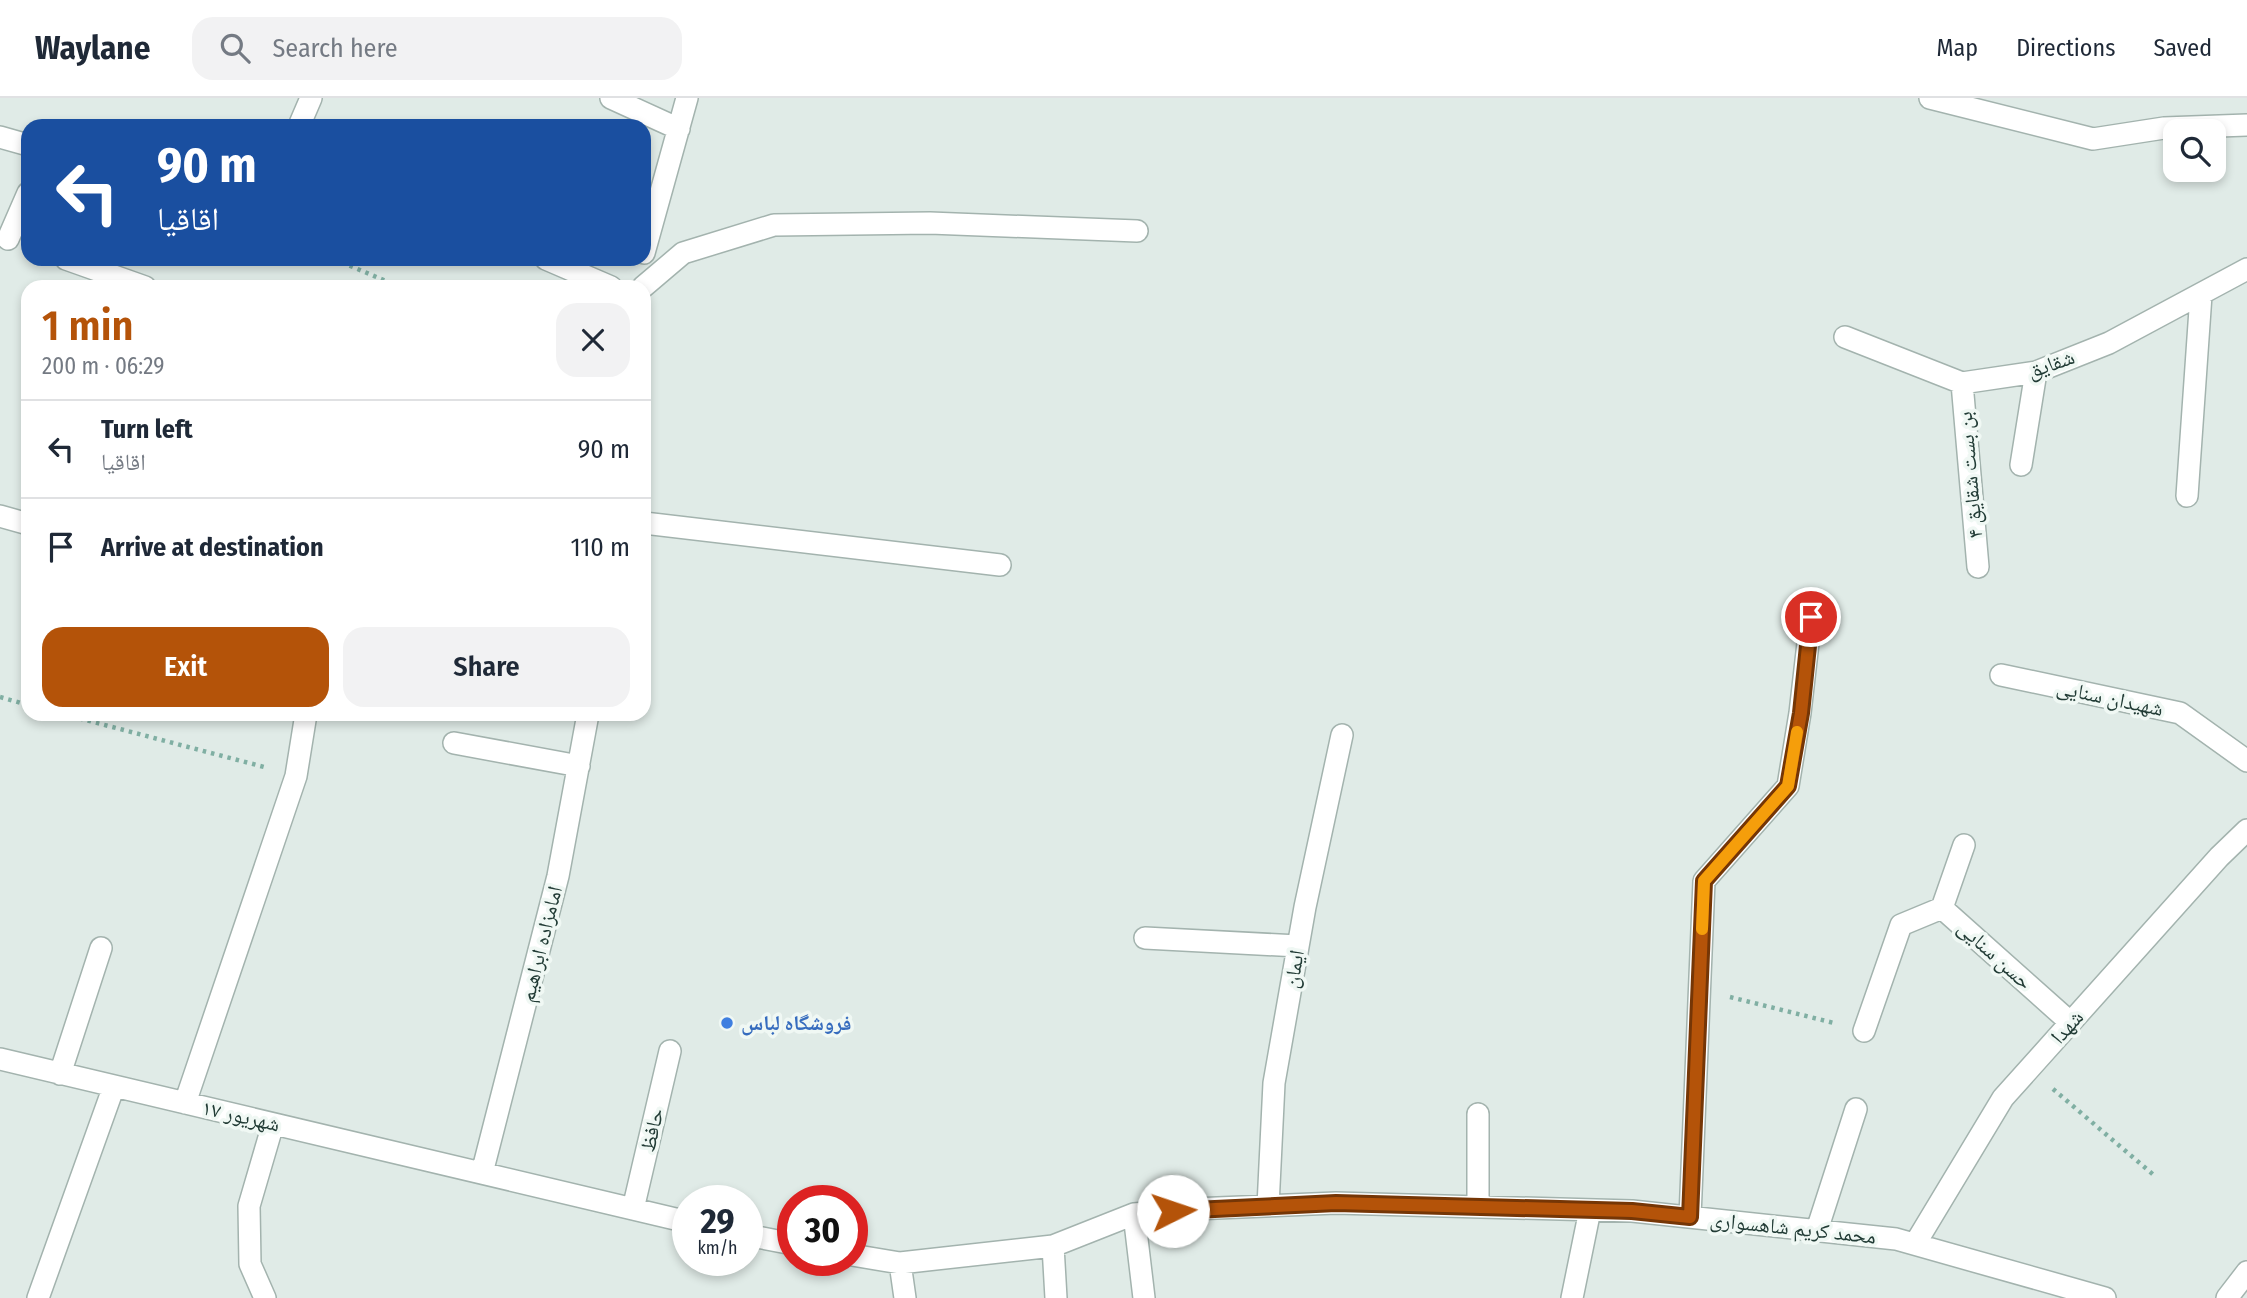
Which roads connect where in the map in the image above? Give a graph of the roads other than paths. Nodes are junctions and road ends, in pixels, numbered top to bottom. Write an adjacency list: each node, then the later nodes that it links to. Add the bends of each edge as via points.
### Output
1 (311, 98): 5 (street)
2 (611, 98): 7 (street)
3 (688, 98): 7 (street)
4 (1930, 98): 6 (street, via 2094,139 2164,128)
5 (302, 119)
6 (2247, 125)
7 (679, 129): 11 (street)
8 (0, 137): 9 (street)
9 (21, 143)
10 (21, 214): 13 (street)
11 (651, 228)
12 (1137, 231): 19 (street, via 930,223 774,225 684,253)
13 (12, 240)
14 (106, 266): 17 (street)
15 (562, 266): 18 (street)
16 (2247, 269): 20 (street, شقایق)
17 (132, 280)
18 (595, 280)
19 (651, 280)
20 (2201, 295): 22 (street, شقایق, via 2109,343); 25 (street)
21 (1845, 337): 23 (street, شقایق)
22 (2036, 372): 23 (street, شقایق); 24 (street)
23 (1962, 383): 30 (street, بن بست شقایق ۴)
24 (2021, 465)
25 (2187, 496)
26 (0, 516): 27 (street)
27 (21, 522)
28 (651, 524): 29 (street)
29 (1000, 565)
30 (1978, 567)
31 (1811, 617): 61 (street, via 1788,786 1704,881)
32 (2001, 675): 37 (street, شهيدان سنايی, via 2180,713)
33 (305, 721): 51 (street, via 296,776)
34 (587, 721): 38 (street, امامزاده ابراهیم)
35 (1342, 735): 43 (street, ایمان)
36 (454, 743): 38 (street)
37 (2247, 761)
38 (579, 766): 55 (street, امامزاده ابراهیم, via 558,876)
39 (2247, 830): 45 (street, شهدا)
40 (1964, 845): 41 (street)
41 (1942, 908): 45 (street, حسن سنايی); 46 (street, حسن سنايی, via 1901,925)
42 (1145, 938): 43 (street)
43 (1298, 946): 56 (street, ایمان, via 1274,1083)
44 (101, 948): 49 (street)
45 (2071, 1023): 64 (street, شهدا, via 2003,1098)
46 (1864, 1031)
47 (670, 1051): 58 (street, حافظ)
48 (0, 1059): 49 (street, ۱۷ شهریور)
49 (60, 1074): 50 (street, ۱۷ شهریور)
50 (114, 1086): 51 (street, ۱۷ شهریور); 69 (street)
51 (186, 1103): 54 (street, ۱۷ شهریور)
52 (1856, 1109): 63 (street)
53 (1478, 1114): 57 (street)
54 (273, 1124): 55 (street, ۱۷ شهریور); 70 (street, via 249,1206 250,1264)
55 (482, 1172): 58 (street)
56 (1268, 1206): 57 (street, محمد کریم شاهسواری); 60 (street, محمد کریم شاهسواری)
57 (1478, 1207): 59 (street, محمد کریم شاهسواری)
58 (633, 1209): 62 (street)
59 (1590, 1210): 61 (street, محمد کریم شاهسواری); 74 (street)
60 (1134, 1214): 65 (street, محمد کریم شاهسواری); 73 (street)
61 (1690, 1217): 63 (street, محمد کریم شاهسواری)
62 (672, 1218)
63 (1817, 1230): 64 (street, محمد کریم شاهسواری)
64 (1915, 1244): 75 (street, محمد کریم شاهسواری)
65 (1053, 1246): 67 (street, محمد کریم شاهسواری); 72 (street)
66 (868, 1258): 67 (street, محمد کریم شاهسواری)
67 (900, 1263): 71 (street)
68 (2247, 1272): 76 (street)
69 (38, 1298)
70 (265, 1298)
71 (905, 1298)
72 (1056, 1298)
73 (1144, 1298)
74 (1572, 1298)
75 (2105, 1298)
76 (2227, 1298)

